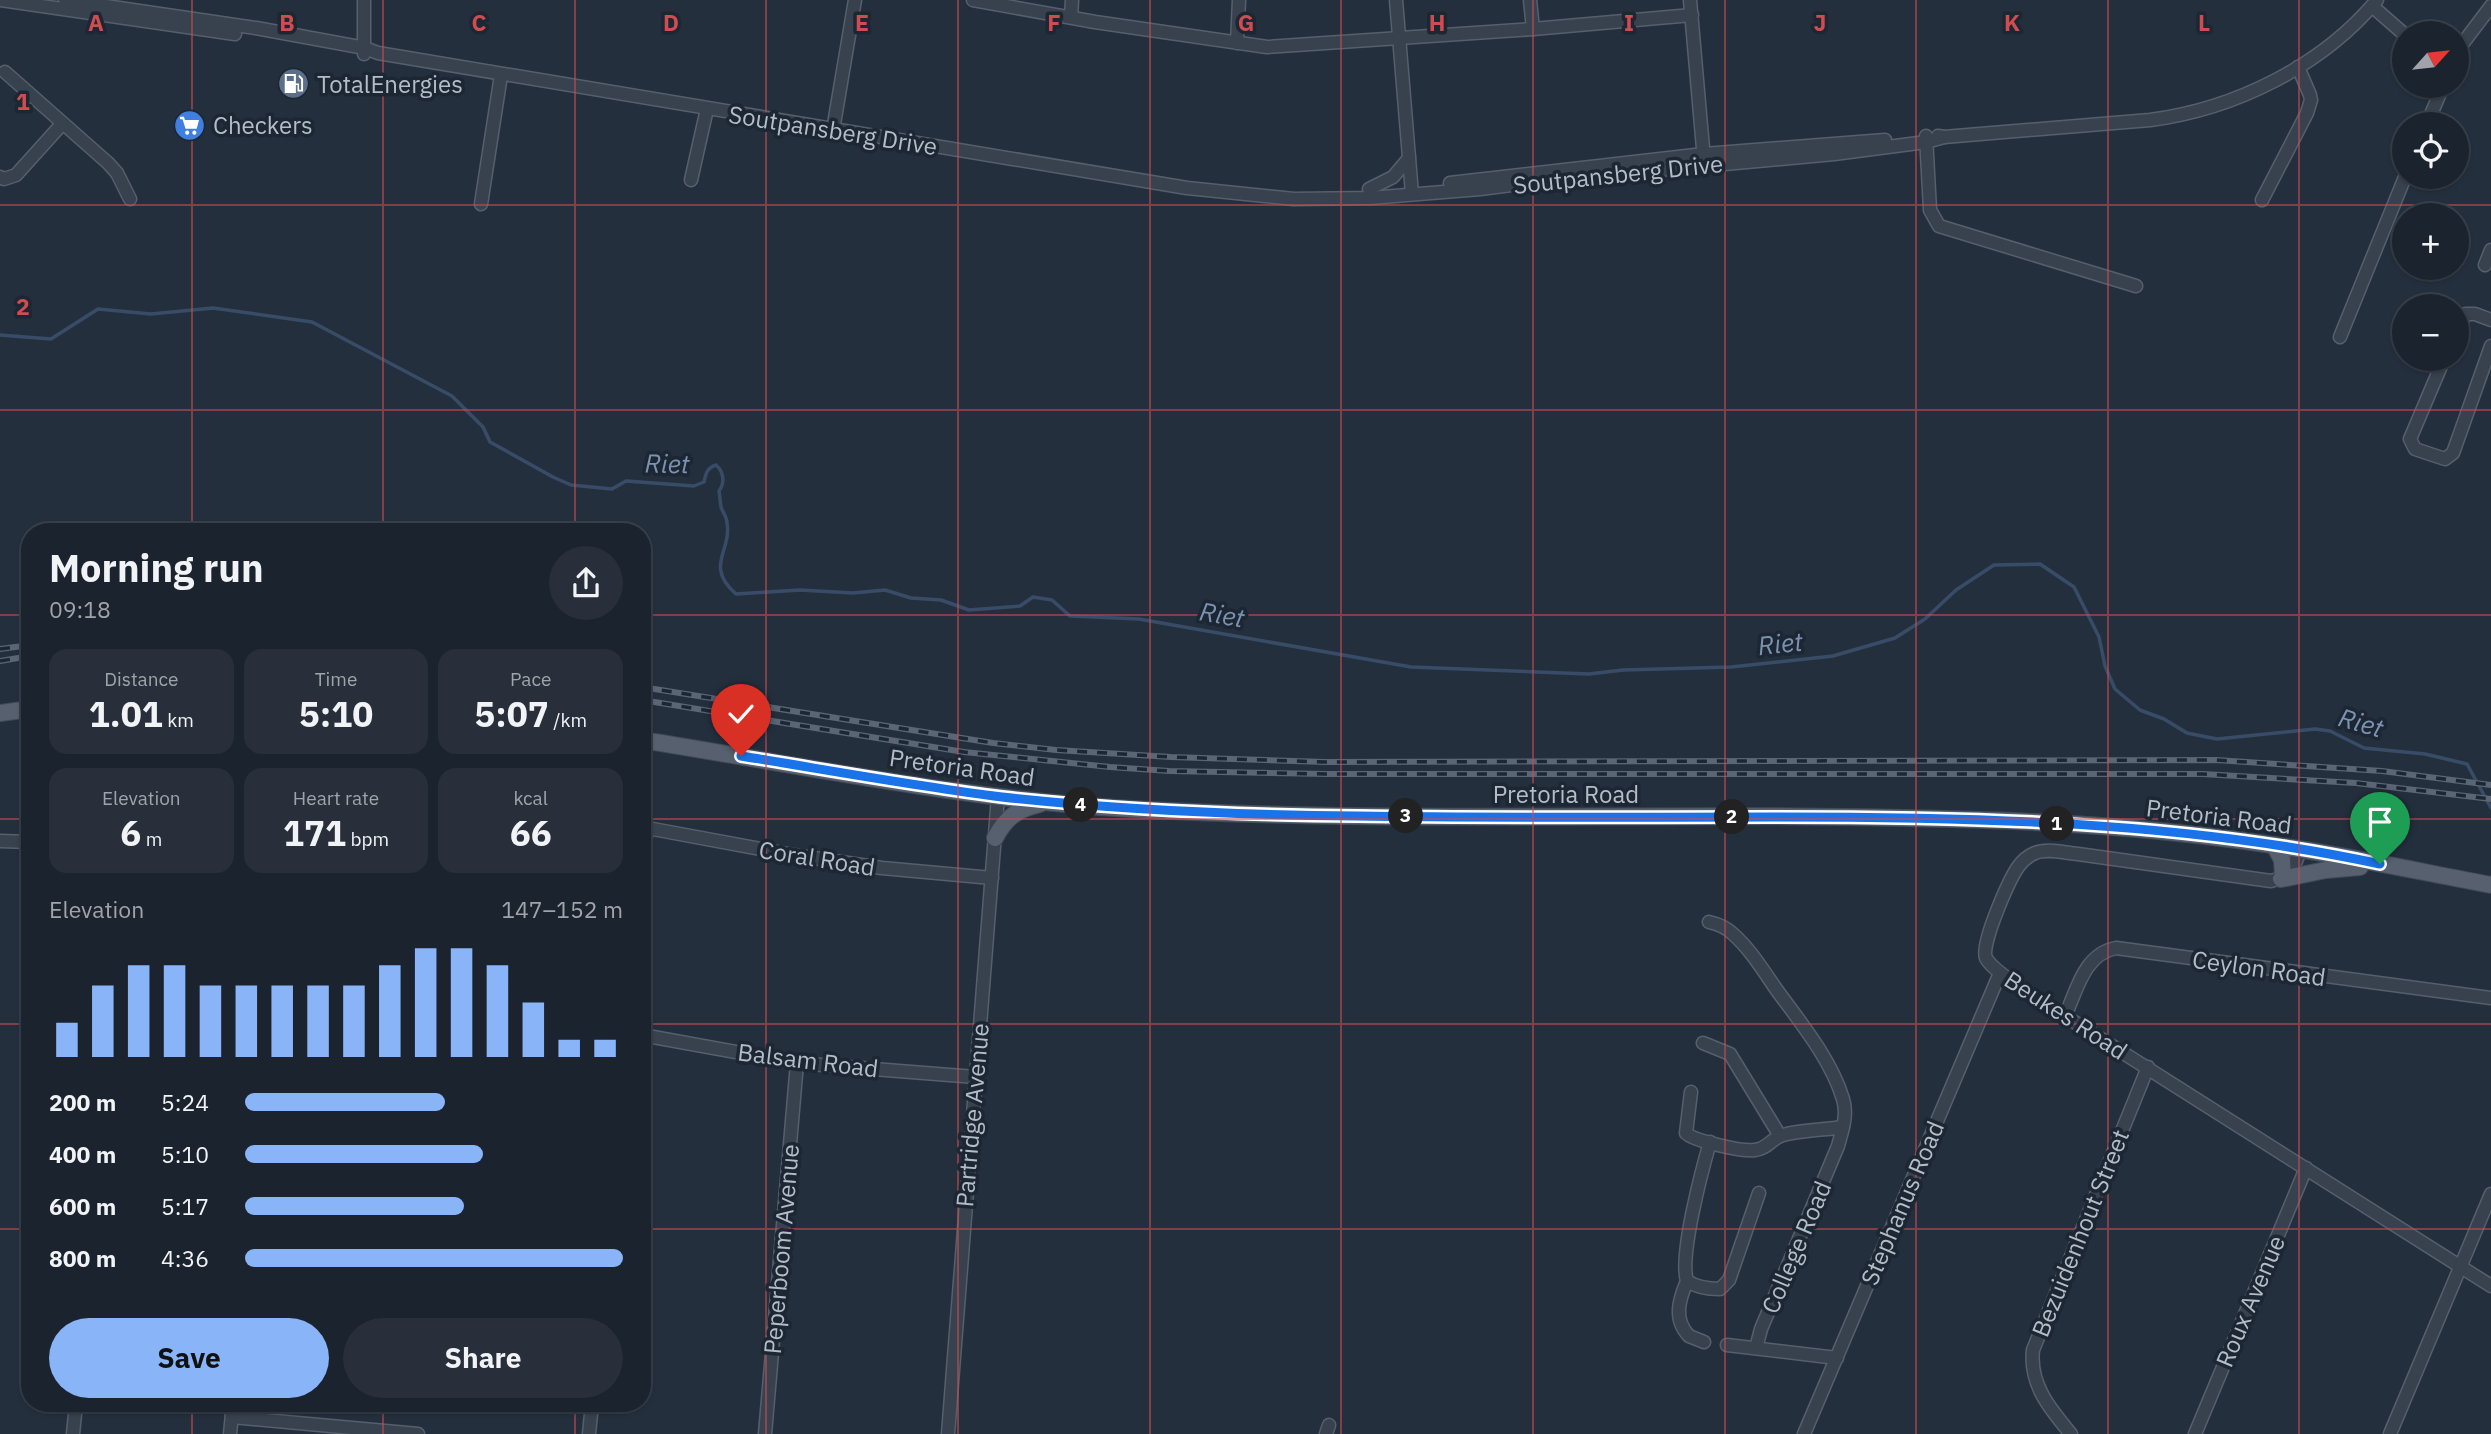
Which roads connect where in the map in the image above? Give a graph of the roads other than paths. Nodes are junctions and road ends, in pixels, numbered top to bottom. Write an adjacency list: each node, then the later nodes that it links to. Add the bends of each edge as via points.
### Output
1 (0, 0): 13 (street, Soutpansberg Drive)
2 (65, 0): 13 (street, Soutpansberg Drive)
3 (364, 0): 21 (street)
4 (855, 0): 27 (street)
5 (973, 0): 15 (street)
6 (1072, 0): 15 (street)
7 (1239, 0): 20 (street)
8 (1396, 0): 19 (street)
9 (1530, 0): 17 (street)
10 (1690, 0): 14 (street)
11 (2374, 3): 16 (street); 22 (street, Soutpansberg Drive)
12 (2491, 6): 18 (street)
13 (113, 8): 21 (street, Soutpansberg Drive)
14 (1692, 15): 17 (street); 30 (street)
15 (1071, 17): 20 (street)
16 (2392, 22)
17 (1533, 29): 19 (street)
18 (2469, 35)
19 (1400, 38): 20 (street, via 1267,47); 29 (street)
20 (1237, 43)
21 (364, 51): 24 (street, Soutpansberg Drive)
22 (2298, 67): 28 (street, Soutpansberg Drive, via 2240,97 2170,117); 38 (street, via 2311,100)
23 (5, 72): 26 (street)
24 (501, 75): 25 (street, Soutpansberg Drive); 39 (street)
25 (707, 109): 27 (street, Soutpansberg Drive); 32 (street)
26 (62, 124): 31 (street, via 16,175); 37 (street, via 117,173)
27 (833, 130): 36 (street, Soutpansberg Drive, via 1187,188)
28 (1926, 139): 30 (street, Soutpansberg Drive); 42 (street, via 1930,210 1939,226)
29 (1409, 158): 33 (street, via 1393,177); 35 (street)
30 (1704, 160): 35 (street, Soutpansberg Drive)
31 (0, 177)
32 (691, 180)
33 (1369, 189): 35 (street, Soutpansberg Drive); 36 (street, Soutpansberg Drive)
34 (2400, 189): 45 (street)
35 (1411, 190): 36 (street, Soutpansberg Drive, via 1370,198)
36 (1290, 197)
37 (130, 199)
38 (2262, 200)
39 (481, 204)
40 (2491, 250): 41 (street)
41 (2485, 265)
42 (2136, 286)
43 (2469, 314): 44 (street)
44 (2491, 320)
45 (2340, 337)
46 (2491, 346): 47 (street, via 2453,453 2445,460 2415,449 2410,439)
47 (2439, 371)
48 (21, 710): 49 (main road)
49 (0, 713)
50 (651, 741): 51 (main road, Pretoria Road)
51 (998, 796): 52 (main road, Pretoria Road); 54 (street, Partridge Avenue)
52 (1050, 802): 54 (main road, via 1013,814); 57 (main road, Pretoria Road, via 1187,812 1353,816 1983,820 2136,829)
53 (651, 828): 60 (street, Coral Road, via 805,857)
54 (995, 838): 60 (street, Partridge Avenue)
55 (0, 841): 56 (street)
56 (21, 842)
57 (2274, 845): 58 (main road, Pretoria Road); 61 (main road)
58 (2300, 849): 59 (main road, Pretoria Road); 61 (street, via 2294,868)
59 (2380, 864): 61 (main road); 62 (main road, Pretoria Road)
60 (992, 878): 71 (street, Partridge Avenue)
61 (2282, 878): 64 (street, Beukes Road, via 2254,880 2078,854 2034,853 2016,870 1985,950)
62 (2491, 884)
63 (1709, 922): 73 (street, College Road, via 1726,928 1743,943 1818,1049 1843,1099)
64 (2000, 973): 66 (street, Beukes Road); 85 (street, Stephanus Road)
65 (2491, 998): 66 (street, Ceylon Road, via 2116,948 2098,954 2091,962)
66 (2065, 1016): 70 (street, Beukes Road)
67 (651, 1037): 69 (street, Balsam Road)
68 (1703, 1043): 74 (street, via 1730,1054)
69 (797, 1063): 71 (street, Balsam Road); 94 (street, Peperboom Avenue)
70 (2148, 1068): 76 (street, Beukes Road); 97 (street, Bezuidenhout Street, via 2033,1350 2038,1388)
71 (975, 1077): 95 (street, Partridge Avenue)
72 (1691, 1092): 75 (street, via 1686,1133)
73 (1843, 1127): 74 (street); 84 (street, College Road)
74 (1780, 1136): 75 (street, via 1750,1151)
75 (1710, 1142): 80 (street, via 1690,1230)
76 (2306, 1168): 79 (street, Beukes Road); 98 (street, Roux Avenue)
77 (1759, 1194): 80 (street, via 1729,1280 1720,1289)
78 (2491, 1194): 79 (street)
79 (2460, 1267): 81 (street, Beukes Road); 99 (street)
80 (1688, 1281): 82 (street, via 1678,1301 1680,1321 1689,1336)
81 (2491, 1286)
82 (1704, 1342)
83 (1727, 1345): 84 (street, College Road)
84 (1756, 1348): 85 (street, College Road)
85 (1837, 1358): 96 (street, Stephanus Road)
86 (75, 1412): 90 (street)
87 (232, 1412): 91 (street)
88 (248, 1412): 92 (street)
89 (591, 1412): 93 (street)
90 (73, 1434)
91 (230, 1434)
92 (418, 1434)
93 (589, 1434)
94 (765, 1434)
95 (948, 1434)
96 (1804, 1434)
97 (2071, 1434)
98 (2195, 1434)
99 (2390, 1434)

